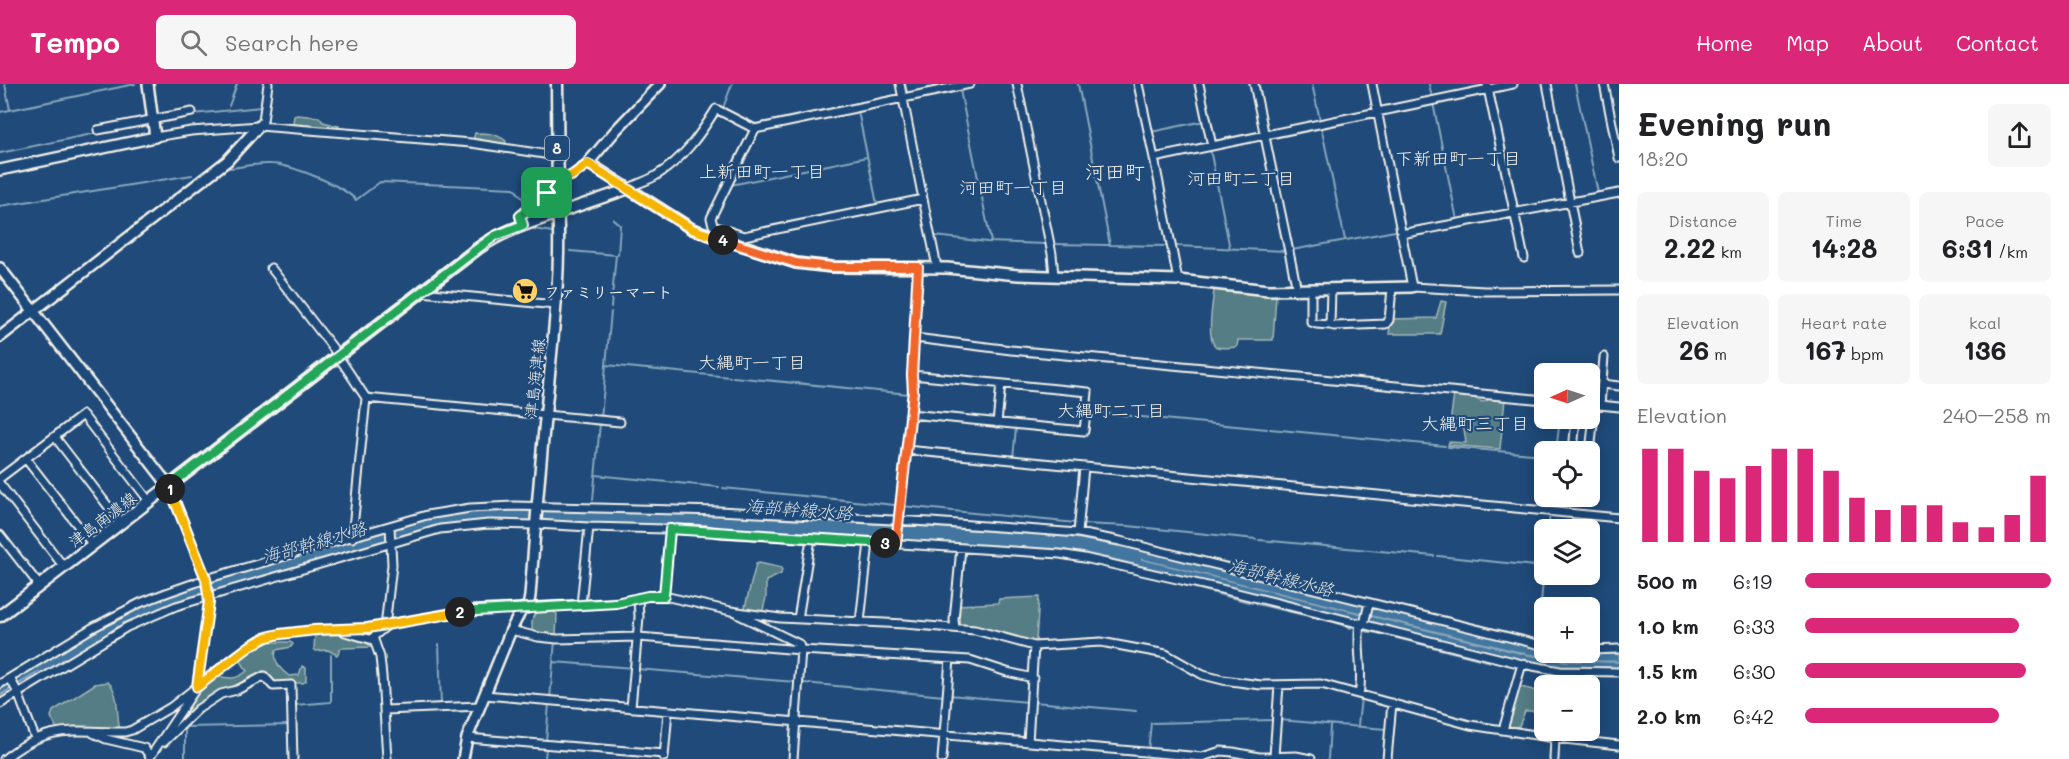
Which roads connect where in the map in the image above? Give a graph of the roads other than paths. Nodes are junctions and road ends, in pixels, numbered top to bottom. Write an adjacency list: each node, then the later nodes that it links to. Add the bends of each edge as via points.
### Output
1 (148, 84): 19 (street)
2 (268, 84): 20 (street, via 263,122)
3 (557, 84): 26 (main road, 8)
4 (660, 84): 29 (street)
5 (900, 84): 16 (street)
6 (970, 84): 16 (street)
7 (1017, 84): 46 (street)
8 (1138, 84): 27 (street)
9 (1199, 84): 25 (street)
10 (1254, 84): 23 (street)
11 (1372, 84): 18 (street)
12 (1514, 84): 15 (street)
13 (1546, 84): 35 (street)
14 (1604, 84): 28 (street)
15 (1487, 87): 18 (street); 36 (street)
16 (903, 97): 21 (street); 34 (street)
17 (192, 112): 19 (street)
18 (1378, 112): 23 (street); 39 (street)
19 (153, 118): 22 (street); 24 (street)
20 (259, 126): 24 (street); 26 (street, via 471,143); 56 (street, via 227,161)
21 (755, 129): 32 (street, via 716,109 680,158 654,177); 34 (street, via 711,218 716,227 744,236)
22 (98, 130)
23 (1265, 135): 25 (street); 51 (street)
24 (155, 137): 30 (street)
25 (1212, 146): 27 (street)
26 (557, 156): 31 (main road, 8)
27 (1154, 158): 47 (street)
28 (1619, 158)
29 (588, 164): 31 (street, via 571,176); 32 (street)
30 (0, 170)
31 (558, 177): 37 (main road, 8); 38 (street, via 547,193 520,216)
32 (628, 189): 37 (street); 42 (street, via 692,229 796,263)
33 (1619, 193): 35 (street)
34 (923, 199): 43 (street)
35 (1570, 202): 36 (street); 40 (street)
36 (1514, 212): 39 (street); 41 (street)
37 (558, 213): 38 (main road, 津島南濃線); 55 (street, 津島海津線)
38 (523, 225): 54 (main road, 津島南濃線, via 495,236)
39 (1401, 234): 49 (street)
40 (1580, 253)
41 (1524, 258)
42 (918, 267): 43 (street); 59 (street)
43 (937, 267): 46 (street)
44 (0, 268): 56 (street)
45 (271, 268): 60 (street)
46 (1054, 275): 47 (street)
47 (1178, 280): 51 (street)
48 (1392, 288): 49 (street); 50 (street); 57 (street, via 1386,324)
49 (1412, 288): 53 (street)
50 (1331, 289): 52 (street); 57 (street)
51 (1297, 290): 52 (street)
52 (1311, 290): 57 (street, via 1311,322)
53 (1619, 290)
54 (421, 292): 55 (street); 60 (main road, 津島南濃線)
55 (556, 305): 72 (street, 津島海津線)
56 (34, 312): 58 (street); 81 (street)
57 (1330, 325)
58 (0, 337)
59 (915, 338): 62 (street); 68 (street)
60 (338, 356): 67 (street); 81 (main road, 津島南濃線)
61 (1604, 357): 64 (street)
62 (912, 375): 63 (street); 71 (street)
63 (1001, 384): 74 (street); 74 (street, via 1088,392 1084,431)
64 (1602, 384): 65 (street); 66 (street)
65 (1619, 386)
66 (1600, 390)
67 (366, 398): 72 (street); 93 (street)
68 (1534, 399)
69 (1600, 405): 70 (street)
70 (1619, 407)
71 (910, 414): 74 (street); 76 (street)
72 (545, 416): 73 (street); 83 (street, 津島海津線)
73 (620, 422)
74 (997, 423)
75 (55, 437): 77 (street); 82 (street, via 83,415); 86 (street)
76 (906, 450): 78 (street); 85 (street)
77 (26, 459): 79 (street); 98 (street)
78 (1084, 467): 84 (street); 91 (street)
79 (0, 478)
80 (0, 484): 100 (street)
81 (169, 486): 82 (main road, 津島南濃線); 101 (street)
82 (149, 501): 86 (main road, 津島南濃線)
83 (536, 508): 85 (street, via 695,510); 87 (street, 津島海津線); 88 (street, via 470,508 427,515)
84 (1619, 518)
85 (898, 520): 91 (street); 97 (street)
86 (121, 523): 98 (main road, 津島南濃線)
87 (536, 524): 89 (street); 96 (street, via 464,525); 108 (street, 津島海津線)
88 (390, 527): 93 (street); 96 (street)
89 (589, 527): 90 (street); 106 (street)
90 (670, 529): 94 (street); 104 (street)
91 (1078, 533): 107 (street)
92 (0, 535): 102 (street)
93 (352, 538): 101 (street)
94 (811, 539): 95 (street); 111 (street)
95 (869, 542): 97 (street); 112 (street)
96 (391, 543): 103 (street); 113 (street)
97 (896, 544): 99 (street)
98 (93, 545): 100 (main road, 津島南濃線)
99 (961, 548): 114 (street, via 1084,558); 115 (street)
100 (64, 567): 102 (main road, 津島南濃線)
101 (206, 580): 103 (street); 129 (street, via 140,603)
102 (39, 585): 110 (main road, 津島南濃線)
103 (209, 595): 132 (street); 133 (street, via 127,627)
104 (664, 596): 105 (street); 109 (street)
105 (638, 598): 106 (street); 118 (street)
106 (581, 604): 108 (street)
107 (1368, 604): 114 (street); 120 (street)
108 (525, 608): 113 (street, via 468,610); 117 (street, 津島海津線)
109 (731, 611): 111 (street); 123 (street, via 799,644)
110 (0, 616)
111 (798, 619): 112 (street)
112 (860, 622): 115 (street)
113 (385, 624): 116 (street); 119 (street)
114 (1362, 624): 126 (street); 134 (street)
115 (955, 628): 121 (street)
116 (340, 630): 119 (street); 132 (street, via 280,634 259,640)
117 (511, 630): 118 (street, via 557,639); 135 (street, 津島海津線)
118 (638, 637): 123 (street); 139 (street)
119 (373, 640): 140 (street, via 380,657)
120 (1534, 643)
121 (1034, 645): 128 (street); 131 (street, via 1118,644 1166,654 1203,675)
122 (1619, 649): 124 (street)
123 (801, 650): 125 (street); 142 (street)
124 (1600, 650)
125 (950, 659): 128 (street, via 970,660); 145 (street)
126 (1522, 664): 127 (street); 143 (street)
127 (1619, 672)
128 (1033, 678): 151 (street)
129 (11, 679): 130 (street); 133 (street)
130 (0, 684)
131 (1279, 685): 134 (street, via 1321,684); 154 (street)
132 (197, 687): 144 (street, via 132,730); 156 (street)
133 (18, 692): 137 (street); 147 (street)
134 (1359, 694): 136 (street)
135 (485, 695): 138 (street, 津島海津線); 139 (street)
136 (1392, 703): 143 (street); 164 (street)
137 (0, 704)
138 (480, 706): 140 (street); 148 (street, 津島海津線)
139 (631, 708): 141 (street)
140 (385, 710): 159 (street)
141 (668, 711): 142 (street); 155 (street)
142 (796, 722): 145 (street); 161 (street)
143 (1503, 730): 146 (street)
144 (91, 732): 147 (street, via 65,730); 156 (street, via 105,739 138,745 148,751)
145 (944, 735): 151 (street); 162 (street)
146 (1534, 735)
147 (35, 738): 157 (street)
148 (467, 738): 155 (street); 160 (street, 津島海津線)
149 (1555, 741): 165 (street)
150 (1582, 741): 152 (street)
151 (1028, 742): 153 (street)
152 (1619, 745)
153 (1150, 756): 154 (street, via 1202,757 1221,752 1259,758)
154 (1274, 756): 163 (street)
155 (664, 757)
156 (150, 758): 158 (street, via 198,709 264,675 273,686 291,685)
157 (4, 759)
158 (293, 759)
159 (387, 759)
160 (463, 759)
161 (793, 759)
162 (942, 759)
163 (1311, 759)
164 (1387, 759)
165 (1554, 759)

